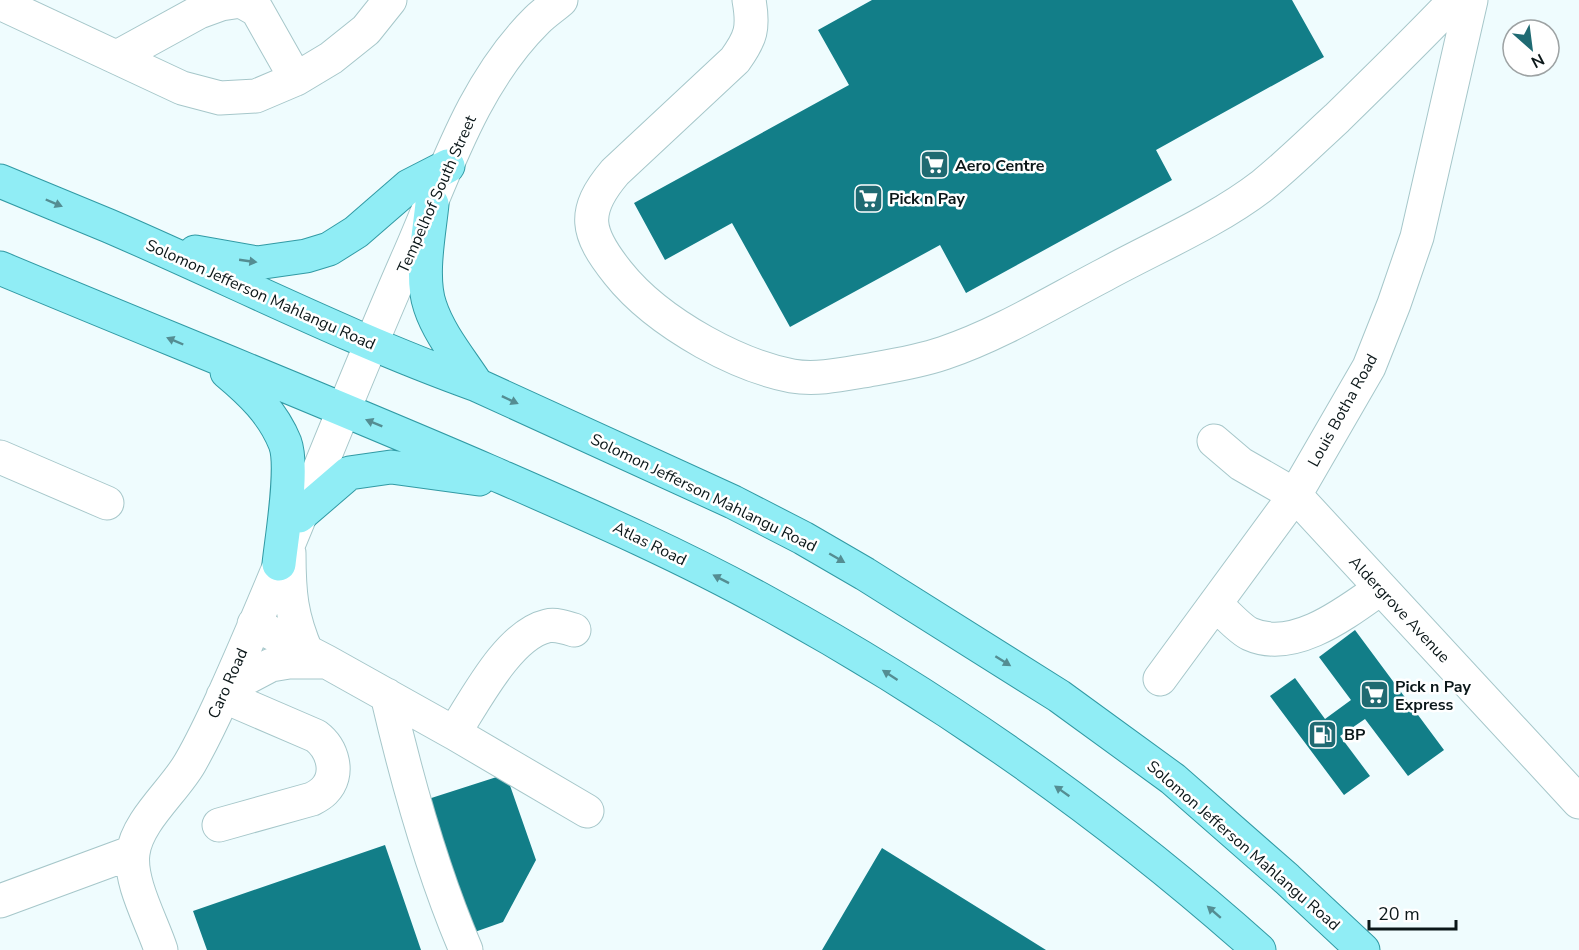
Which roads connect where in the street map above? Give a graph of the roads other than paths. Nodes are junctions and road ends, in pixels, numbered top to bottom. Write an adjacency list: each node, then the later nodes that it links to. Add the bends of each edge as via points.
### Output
1 (390, 0): 8 (street, via 366,30)
2 (561, 0): 9 (street, Tempelhof South Street, via 537,19 495,72 475,105)
3 (749, 0): 4 (street, via 752,30 745,46 735,60 615,172 592,207 591,224 597,242 629,287 669,321 724,353 772,371 810,377 911,363 983,338 1223,212 1290,161 1401,57)
4 (1455, 0)
5 (1471, 0): 21 (street, Louis Botha Road, via 1417,237 1394,304 1369,367)
6 (0, 3): 7 (street)
7 (117, 57): 8 (street, via 182,88 220,98 256,96); 8 (street, via 199,12 241,2 257,10)
8 (296, 80)
9 (448, 166): 11 (street, Tempelhof South Street); 12 (main road, one-way to 9, via 196,252 257,263 306,256 329,249 361,228 409,186)
10 (0, 181): 12 (main road, Solomon Jefferson Mahlangu Road, one-way to 12)
11 (432, 204): 14 (street, Tempelhof South Street); 16 (main road, via 426,286 429,304)
12 (110, 227): 14 (main road, Solomon Jefferson Mahlangu Road)
13 (0, 268): 15 (main road, one-way to 13)
14 (371, 343): 16 (main road, Solomon Jefferson Mahlangu Road); 17 (street, Tempelhof South Street)
15 (204, 353): 17 (main road); 23 (main road, via 264,406 286,444)
16 (477, 385): 41 (main road, Solomon Jefferson Mahlangu Road, one-way to 41, via 733,502 802,538 1059,696 1173,779)
17 (344, 410): 20 (main road, Atlas Road, one-way to 17); 23 (street, Caro Road)
18 (1214, 441): 21 (street, Aldergrove Avenue, via 1241,464)
19 (0, 457): 22 (street)
20 (516, 483): 23 (main road, via 392,467 349,473); 40 (main road, Atlas Road, one-way to 20, via 1172,874 1066,794 868,660 767,603 599,518)
21 (1295, 495): 24 (street, Aldergrove Avenue); 25 (street, Louis Botha Road)
22 (107, 503)
23 (289, 541): 26 (street, Caro Road); 28 (street, via 289,585 295,624)
24 (1381, 588): 25 (street, via 1328,623 1298,636 1274,640 1249,634); 33 (street, Aldergrove Avenue)
25 (1215, 604): 29 (street, Louis Botha Road)
26 (254, 624): 28 (street); 30 (street, Caro Road)
27 (574, 630): 32 (street, via 548,625 522,638 507,652)
28 (317, 658): 30 (street, via 271,665); 31 (street)
29 (1160, 679)
30 (225, 692): 35 (street, via 316,736 326,744 333,758 330,783 324,792 312,799); 36 (street, Caro Road, via 189,765 151,815)
31 (387, 695): 32 (street); 39 (street, via 425,837)
32 (454, 733): 34 (street)
33 (1579, 802)
34 (587, 811)
35 (219, 825)
36 (133, 852): 37 (street); 38 (street, via 137,886)
37 (0, 901)
38 (161, 950)
39 (466, 950)
40 (1258, 950)
41 (1363, 950)

